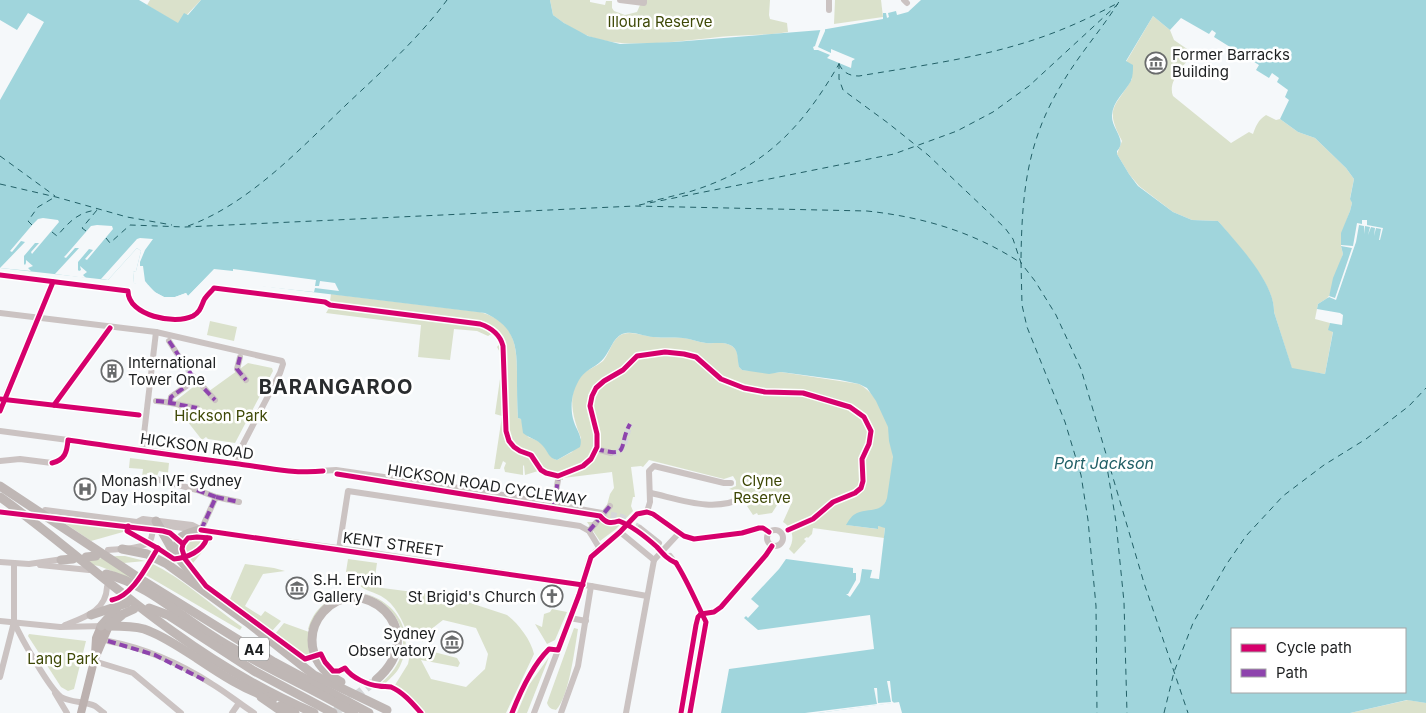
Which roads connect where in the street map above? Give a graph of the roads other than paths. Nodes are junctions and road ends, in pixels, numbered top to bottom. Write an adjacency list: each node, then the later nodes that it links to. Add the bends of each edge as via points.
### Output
1 (620, 0): 3 (street)
2 (829, 0): 4 (street)
3 (644, 2)
4 (829, 10)
5 (53, 282): 7 (street)
6 (0, 313): 7 (street)
7 (38, 317): 9 (street); 14 (street)
8 (110, 328): 18 (street)
9 (156, 332): 24 (street); 27 (street, via 280,360 283,364 240,450)
10 (169, 341): 11 (street)
11 (176, 352)
12 (240, 357): 13 (street, via 237,369)
13 (246, 380)
14 (2, 399): 18 (street)
15 (214, 400): 17 (street, via 195,378 171,397)
16 (156, 401): 17 (street)
17 (170, 402): 19 (street)
18 (54, 405): 20 (street)
19 (197, 408)
20 (139, 415)
21 (0, 431): 22 (street, HICKSON ROAD)
22 (68, 440): 24 (street, HICKSON ROAD); 26 (street, via 66,454 57,462)
23 (596, 450): 25 (street)
24 (142, 451): 27 (street, HICKSON ROAD)
25 (611, 453)
26 (0, 461)
27 (237, 464): 37 (street, HICKSON ROAD, via 303,472 336,470)
28 (152, 478): 34 (street)
29 (558, 480): 37 (street)
30 (731, 483): 32 (street, via 657,466 649,470)
31 (0, 486): 112 (highway, A4, via 274,662)
32 (651, 493): 35 (street, via 704,506 734,503); 41 (street)
33 (0, 497): 95 (highway, A4, via 172,631 242,678)
34 (216, 497): 36 (street); 44 (street)
35 (744, 497)
36 (239, 502)
37 (554, 504): 40 (street, HICKSON ROAD)
38 (610, 506): 46 (street)
39 (45, 510): 42 (street, KENT STREET, via 142,524)
40 (602, 512)
41 (647, 512): 45 (street, via 634,516); 47 (street)
42 (155, 523): 44 (street, KENT STREET); 53 (street, via 147,544); 56 (highway)
43 (640, 528): 49 (street)
44 (200, 530): 52 (street, KENT STREET); 56 (highway, via 180,538 177,547)
45 (621, 531): 51 (street); 57 (street)
46 (589, 532): 51 (street); 52 (street, via 580,526 348,491)
47 (680, 532): 48 (street, via 694,539 759,528); 57 (street)
48 (769, 532): 50 (street, via 767,540); 50 (street, via 778,530 783,536 782,544)
49 (660, 544)
50 (772, 546): 72 (street, via 721,607)
51 (600, 548): 64 (street, via 590,560)
52 (339, 549): 64 (street, KENT STREET)
53 (115, 551): 67 (highway, via 144,553 160,560); 84 (highway, via 163,565)
54 (670, 556): 72 (street, via 690,586)
55 (72, 558): 58 (highway)
56 (179, 558): 67 (highway)
57 (654, 559): 68 (street)
58 (61, 560): 61 (street)
59 (0, 562): 60 (street)
60 (14, 563): 61 (street); 77 (street)
61 (29, 564): 62 (street)
62 (89, 570)
63 (106, 574): 71 (highway, via 135,585)
64 (583, 585): 65 (street, KENT STREET); 74 (street)
65 (591, 586): 68 (street, KENT STREET); 76 (street)
66 (107, 587): 73 (street, via 103,603)
67 (208, 593): 84 (highway)
68 (647, 596): 117 (street)
69 (140, 601): 71 (highway, via 155,602)
70 (149, 608): 93 (highway, via 168,615 235,659)
71 (179, 614): 111 (highway, via 243,655)
72 (701, 614): 81 (street, via 696,620); 82 (street, via 706,622)
73 (90, 615): 78 (highway, via 128,606 123,614); 79 (street)
74 (570, 618): 76 (street); 83 (street)
75 (0, 621): 77 (street)
76 (586, 621): 116 (street, via 578,666)
77 (14, 622): 79 (street); 89 (street); 91 (street)
78 (105, 626): 79 (street); 87 (main road); 92 (highway, via 139,628 164,638)
79 (60, 627)
80 (108, 641): 97 (street, via 156,655)
81 (692, 646)
82 (702, 648)
83 (558, 650): 114 (street, via 551,648 546,652 528,679); 115 (street)
84 (286, 653): 98 (highway, via 314,675)
85 (690, 658): 118 (street)
86 (700, 658): 119 (street)
87 (94, 661): 96 (main road); 102 (street, via 132,672)
88 (345, 668): 113 (street, via 364,681 395,689)
89 (0, 676)
90 (376, 680): 98 (highway, via 388,669 396,653 398,635 392,619 380,607 364,599 349,599 331,606 322,613 314,628 313,648 317,661 331,677)
91 (54, 689): 96 (street, via 63,698); 99 (street)
92 (257, 694): 94 (highway); 95 (highway)
93 (301, 696): 109 (highway); 110 (highway)
94 (267, 702): 105 (highway); 106 (highway)
95 (288, 702): 107 (highway); 108 (highway)
96 (84, 703): 100 (main road); 101 (street, via 94,705)
97 (239, 703): 103 (street); 104 (street)
98 (390, 711)
99 (67, 713)
100 (81, 713)
101 (104, 713)
102 (182, 713)
103 (232, 713)
104 (254, 713)
105 (284, 713)
106 (295, 713)
107 (304, 713)
108 (314, 713)
109 (334, 713)
110 (345, 713)
111 (354, 713)
112 (369, 713)
113 (421, 713)
114 (512, 713)
115 (534, 713)
116 (561, 713)
117 (626, 713)
118 (681, 713)
119 (690, 713)

